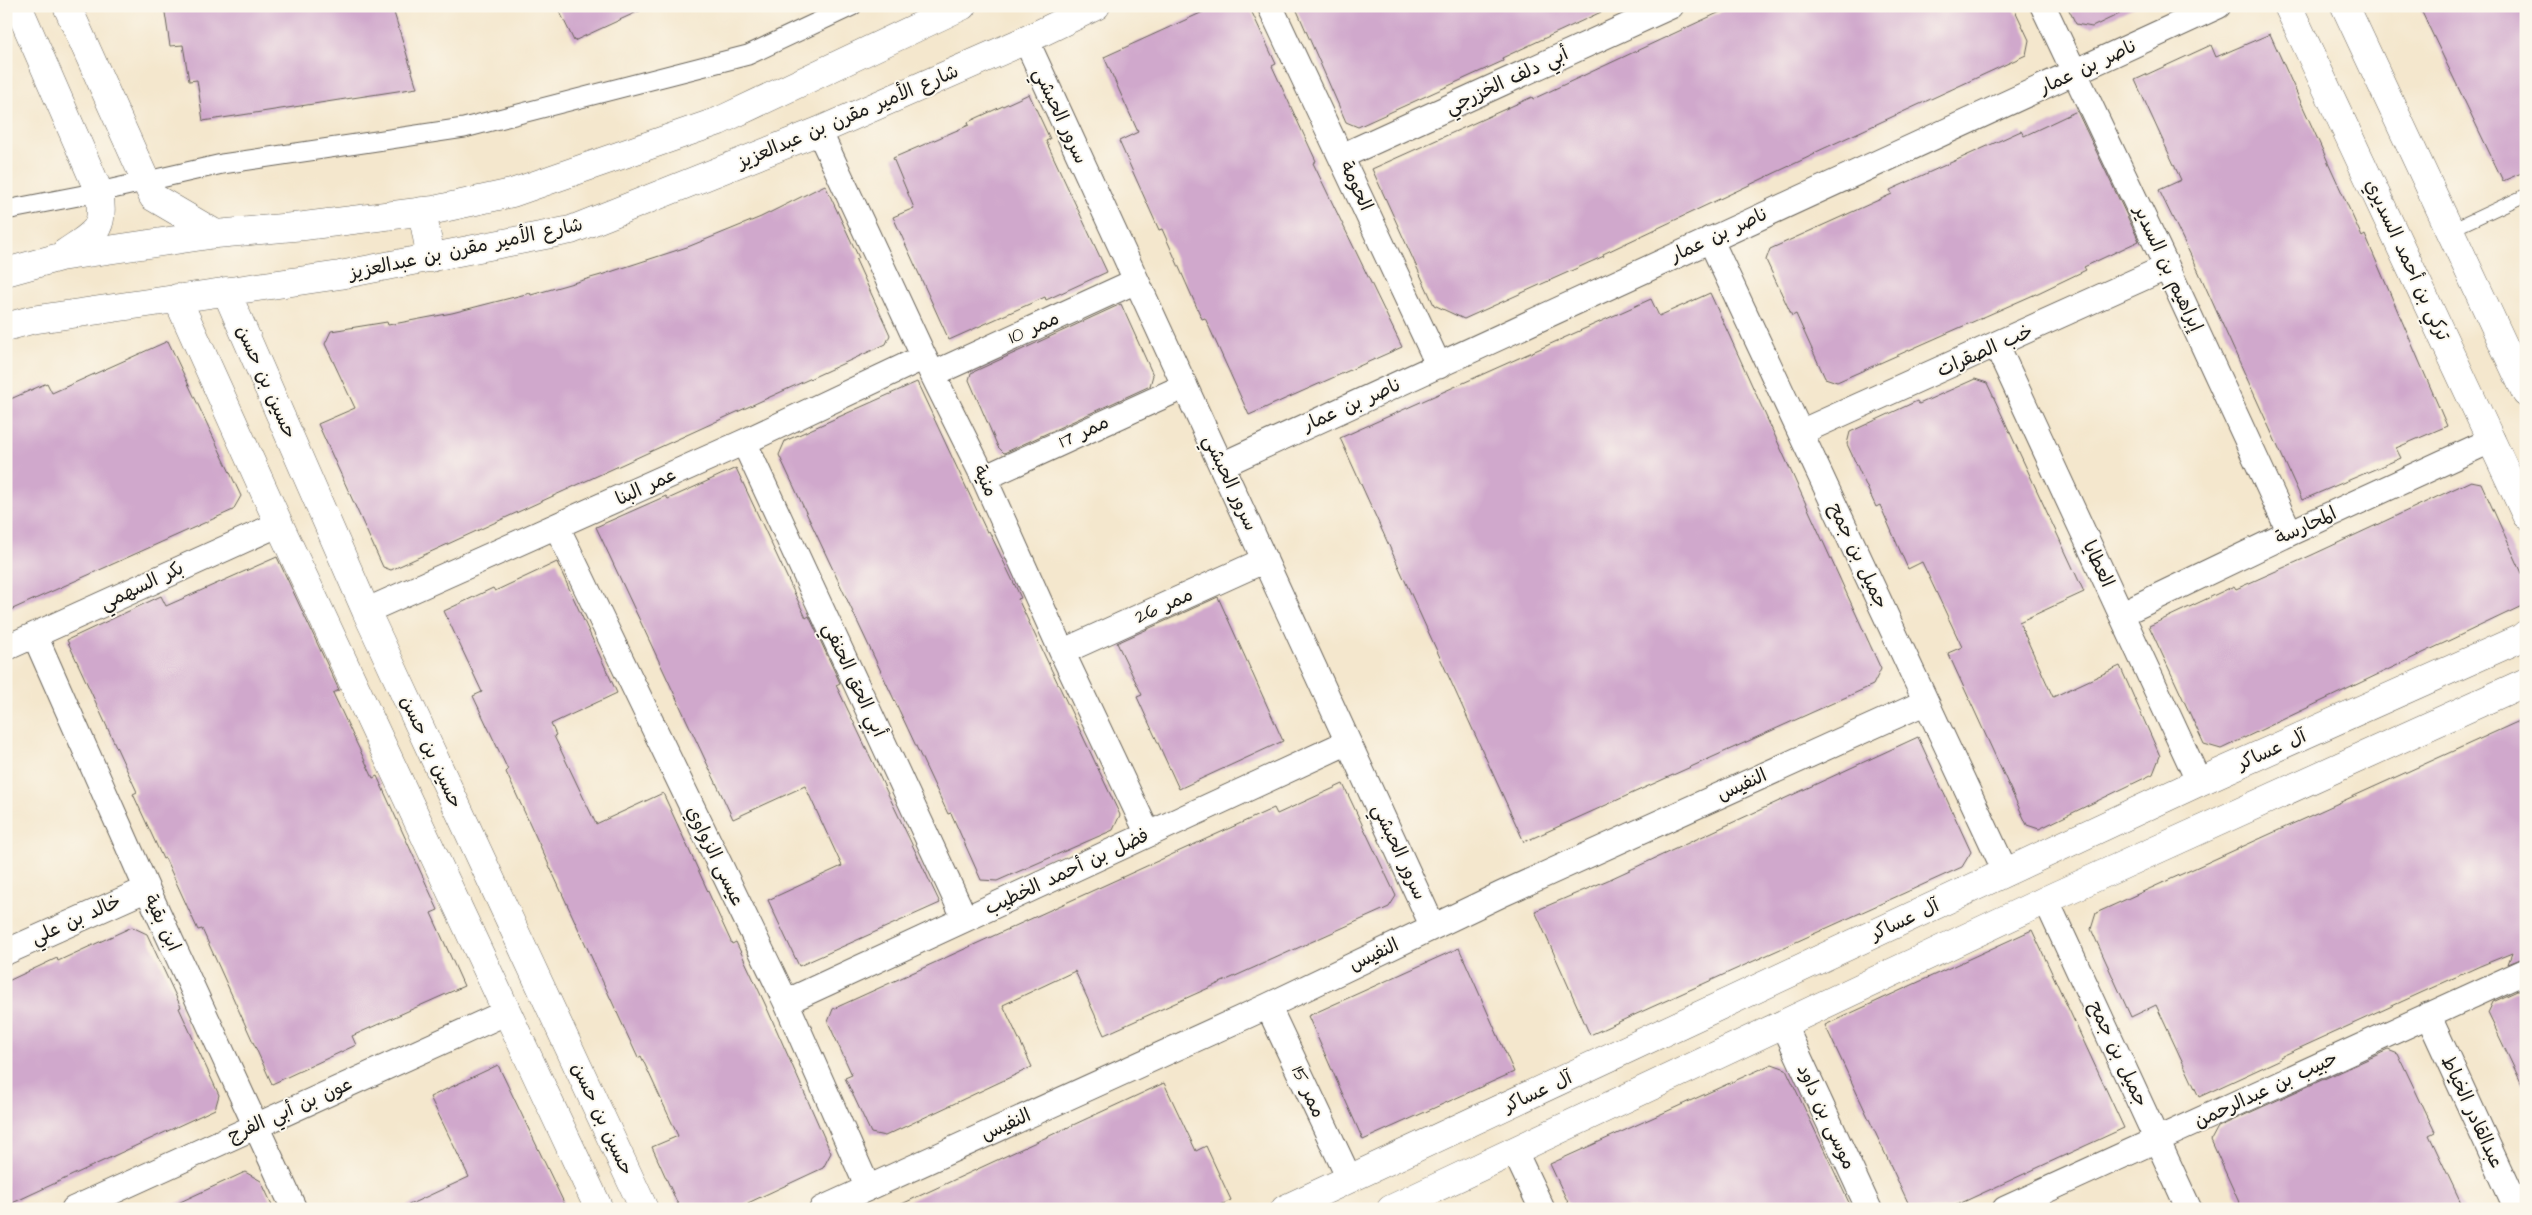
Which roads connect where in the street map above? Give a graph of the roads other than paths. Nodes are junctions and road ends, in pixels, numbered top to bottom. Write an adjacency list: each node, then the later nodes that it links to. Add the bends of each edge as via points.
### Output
1 (18, 6): 17 (street)
2 (68, 6): 16 (street)
3 (852, 6): 16 (street, via 748,55 464,128 222,164)
4 (962, 6): 20 (street, via 719,121 512,193)
5 (1096, 6): 12 (street, شارع الأمير مقرن بن عبدالعزيز)
6 (1270, 6): 15 (street, الحومة)
7 (1671, 6): 15 (street, أبي دلف الخزرجي)
8 (2043, 6): 13 (street, إبراهيم بن السدير)
9 (2218, 6): 13 (street, ناصر بن عمار)
10 (2288, 6): 38 (street, تركي بن أحمد السديري)
11 (2345, 6): 21 (street)
12 (1026, 40): 14 (street, شارع الأمير مقرن بن عبدالعزيز); 28 (street, سرور الحبشي)
13 (2076, 74): 23 (street, ناصر بن عمار); 26 (street, إبراهيم بن السدير)
14 (819, 131): 25 (street, شارع الأمير مقرن بن عبدالعزيز, via 571,230); 33 (street, منية)
15 (1342, 156): 34 (street, الحومة)
16 (145, 180): 17 (street); 22 (street, via 153,197)
17 (99, 192): 19 (street); 24 (street, via 102,212 96,232)
18 (2526, 195): 21 (lane)
19 (6, 210)
20 (422, 211): 22 (street); 25 (street)
21 (2451, 230): 36 (street)
22 (216, 234): 24 (street)
23 (1710, 239): 34 (street, ناصر بن عمار); 37 (street, جميل بن جمح)
24 (60, 257): 27 (street)
25 (431, 258): 29 (street, شارع الأمير مقرن بن عبدالعزيز, via 340,276)
26 (2167, 267): 32 (street, خب الصقرات); 45 (street, إبراهيم بن السدير)
27 (6, 272)
28 (1136, 281): 33 (street, ممر 10); 35 (street, سرور الحبشي)
29 (226, 291): 30 (street, شارع الأمير مقرن بن عبدالعزيز); 47 (street, حسين بن حسن)
30 (177, 298): 31 (street, شارع الأمير مقرن بن عبدالعزيز, via 31,320); 43 (street)
31 (6, 327)
32 (1997, 346): 37 (street, خب الصقرات); 48 (street, العطايا)
33 (928, 365): 39 (street, عمر البنا); 41 (street, منية)
34 (1439, 366): 40 (street, ناصر بن عمار)
35 (1185, 386): 40 (street, سرور الحبشي); 41 (street, ممر 17)
36 (2526, 393)
37 (1801, 432): 54 (street, جميل بن جمح)
38 (2492, 440): 42 (street, تركي بن أحمد السديري); 45 (street, المحارسة)
39 (744, 442): 44 (street, عمر البنا); 61 (street, أبي الحق الحنفي)
40 (1222, 465): 46 (street, سرور الحبشي)
41 (984, 478): 52 (street, منية)
42 (2526, 515)
43 (278, 524): 49 (street, بكر السهمي); 67 (street)
44 (557, 527): 47 (street, عمر البنا); 65 (street, عيسى الزواوي)
45 (2290, 533): 48 (street, المحارسة)
46 (1265, 560): 52 (street, ممر 26); 55 (street, سرور الحبشي)
47 (366, 611): 80 (street, حسين بن حسن)
48 (2121, 614): 56 (street, العطايا)
49 (35, 636): 51 (street, بكر السهمي); 59 (street, ابن بقية)
50 (2518, 645): 56 (street, آل عساكر)
51 (6, 648)
52 (1062, 652): 57 (street, منية)
53 (2522, 680): 60 (street)
54 (1926, 702): 58 (street, جميل بن جمح); 62 (street, النفيس)
55 (1348, 742): 57 (street, فضل بن أحمد الخطيب); 62 (street, سرور الحبشي)
56 (2199, 782): 58 (street, آل عساكر)
57 (1148, 834): 61 (street, فضل بن أحمد الخطيب)
58 (2006, 873): 70 (street, آل عساكر)
59 (147, 889): 63 (street, خالد بن علي); 72 (street, ابن بقية)
60 (2046, 900): 69 (street); 73 (street, جميل بن جمح)
61 (965, 919): 65 (street, فضل بن أحمد الخطيب)
62 (1434, 927): 66 (street, النفيس)
63 (6, 952)
64 (2526, 971): 68 (street, حبيب بن عبدالرحمن)
65 (786, 1002): 76 (street, عيسى الزواوي)
66 (1268, 1006): 75 (street, ممر 15); 76 (street, النفيس)
67 (507, 1012): 72 (street, عون بن أبي الفرج); 79 (street)
68 (2428, 1015): 73 (street, حبيب بن عبدالرحمن); 88 (street, عبدالقادر الخياط)
69 (1784, 1025): 71 (street); 85 (street, موسى بن داود)
70 (1566, 1080): 71 (street); 75 (street, آل عساكر)
71 (1583, 1118): 74 (street)
72 (256, 1126): 77 (street, عون بن أبي الفرج); 78 (street, ابن بقية)
73 (2158, 1140): 86 (street, حبيب بن عبدالرحمن); 87 (street, جميل بن جمح)
74 (1516, 1152): 83 (street); 84 (street)
75 (1349, 1178): 82 (street, آل عساكر)
76 (868, 1188): 81 (street, النفيس)
77 (74, 1209)
78 (294, 1209)
79 (598, 1209)
80 (644, 1209)
81 (822, 1209)
82 (1285, 1209)
83 (1391, 1209)
84 (1542, 1209)
85 (1869, 1209)
86 (2006, 1209)
87 (2189, 1209)
88 (2517, 1209)

